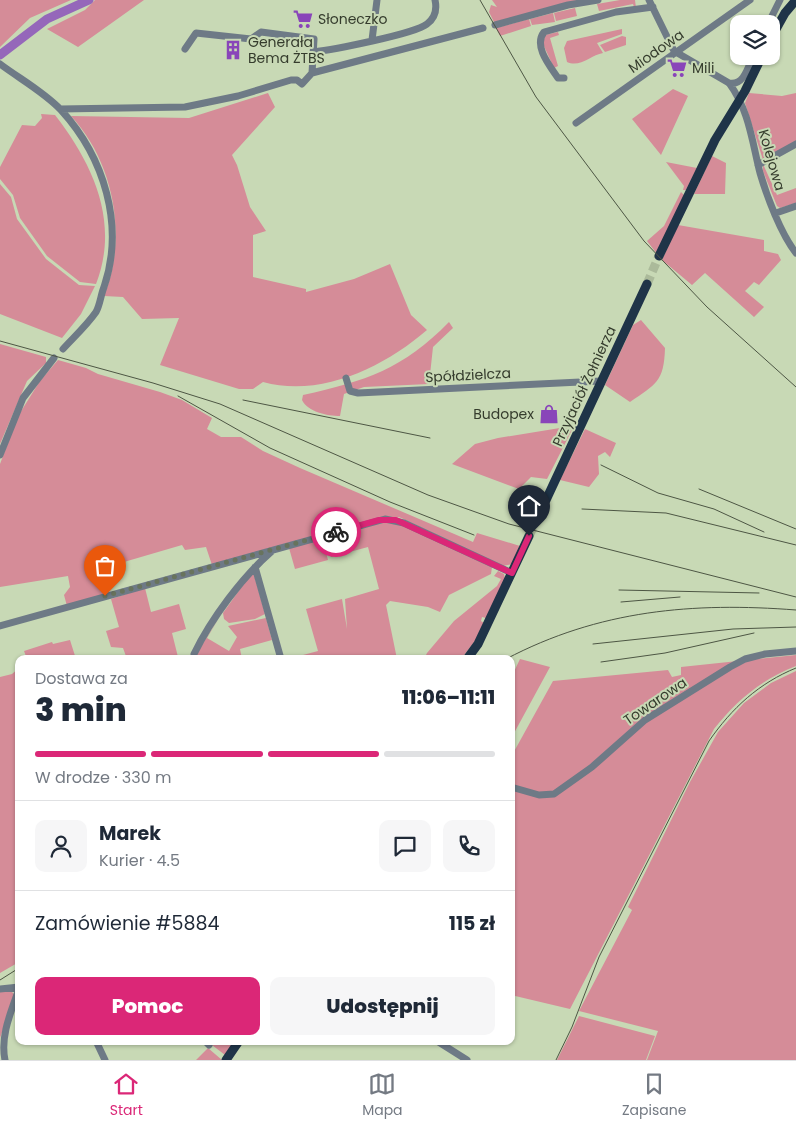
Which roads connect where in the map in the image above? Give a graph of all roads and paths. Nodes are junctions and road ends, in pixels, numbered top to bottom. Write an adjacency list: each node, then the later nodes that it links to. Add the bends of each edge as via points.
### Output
1 (377, 0): 12 (street)
2 (435, 0): 12 (street, via 435,12 426,25)
3 (598, 0): 10 (street)
4 (750, 0): 15 (street, Miodowa)
5 (780, 0): 8 (street)
6 (796, 0): 9 (main road)
7 (651, 4): 15 (street); 20 (street, via 544,32 540,40 545,57 558,78)
8 (772, 15)
9 (780, 22)
10 (495, 25)
11 (483, 28): 19 (street)
12 (372, 40): 14 (street)
13 (185, 49): 14 (street, via 196,33 251,38 261,32 314,39)
14 (313, 52): 19 (street)
15 (675, 53): 21 (street); 24 (street, Miodowa)
16 (0, 64): 23 (street)
17 (749, 65): 21 (street, via 742,80)
18 (757, 65): 22 (main road)
19 (312, 73): 23 (street, via 302,84 291,80 185,107)
20 (564, 78)
21 (729, 83): 22 (street, Kolejowa)
22 (739, 100): 26 (street, Kolejowa, via 747,117); 30 (main road, via 710,148)
23 (60, 109): 32 (street, via 101,172 108,195 112,235 110,270 96,311)
24 (576, 123)
25 (796, 144): 26 (street)
26 (758, 165): 28 (street, Kolejowa)
27 (796, 206): 28 (street)
28 (776, 213): 29 (street, Kolejowa)
29 (796, 253)
30 (660, 256)
31 (646, 284): 35 (main road, Przyjaciół Żołnierza)
32 (63, 349)
33 (54, 358): 36 (street, via 23,398)
34 (346, 378): 35 (street, Spółdzielcza, via 350,391 358,393)
35 (601, 381): 37 (main road, Przyjaciół Żołnierza)
36 (0, 455)
37 (542, 507)
38 (529, 536): 41 (main road)
39 (274, 549): 40 (street); 41 (street, via 390,519); 42 (street)
40 (255, 566): 44 (street, via 211,624); 45 (street)
41 (512, 573): 46 (main road)
42 (0, 626)
43 (796, 651): 47 (street, Towarowa, via 765,654 730,667 654,714 592,767 554,794 539,795)
44 (194, 654)
45 (280, 655)
46 (470, 655)
47 (515, 788)
48 (15, 988): 49 (street)
49 (0, 989)
50 (15, 1000): 54 (street)
51 (98, 1045): 56 (street)
52 (236, 1045): 57 (main road)
53 (443, 1045): 58 (street)
54 (1, 1050): 55 (street)
55 (5, 1060)
56 (105, 1060)
57 (226, 1060)
58 (467, 1060)

